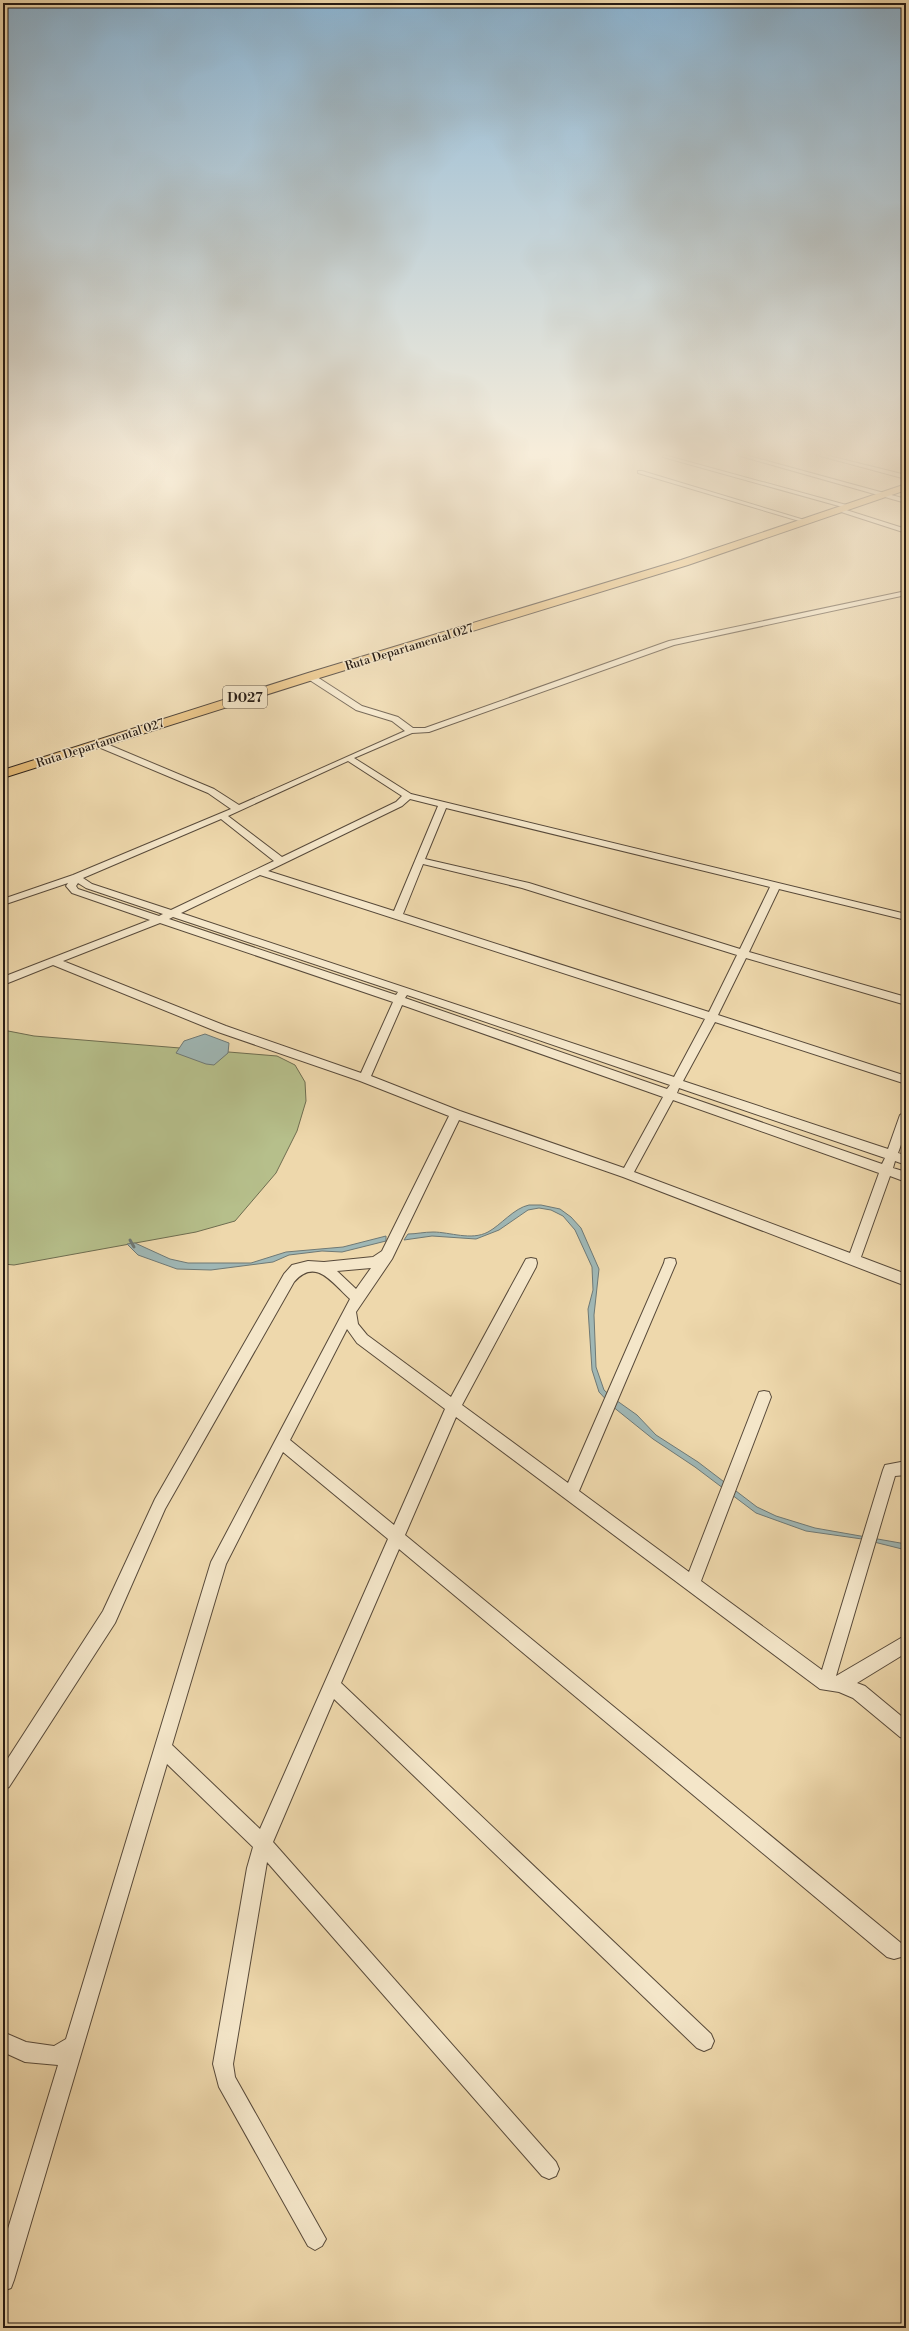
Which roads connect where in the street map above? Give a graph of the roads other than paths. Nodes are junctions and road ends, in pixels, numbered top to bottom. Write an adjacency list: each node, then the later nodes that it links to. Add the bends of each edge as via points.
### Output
1 (677, 564): 3 (main road, Ruta Departamental 027 / D027)
2 (906, 593): 4 (street, via 672,642 426,730)
3 (311, 677): 4 (street, via 359,708 395,719); 5 (main road, Ruta Departamental 027 / D027)
4 (411, 732): 6 (street)
5 (99, 744): 7 (main road, Ruta Departamental 027 / D027); 10 (street, via 204,787)
6 (348, 758): 8 (street); 10 (street)
7 (3, 774)
8 (408, 796): 9 (street); 12 (street, via 399,804)
9 (443, 804): 13 (street); 16 (street)
10 (238, 809): 11 (street)
11 (222, 816): 12 (street); 15 (street)
12 (281, 861): 14 (street)
13 (420, 861): 19 (street); 22 (street, via 469,870 554,893)
14 (259, 871): 18 (street); 19 (street)
15 (76, 877): 17 (street); 18 (street, via 89,886); 21 (street, via 71,886 75,891)
16 (776, 885): 20 (street); 22 (street)
17 (3, 902)
18 (172, 913): 21 (street); 25 (street)
19 (397, 916): 27 (street)
20 (906, 917)
21 (161, 919): 23 (street); 25 (street)
22 (743, 954): 26 (street); 27 (street)
23 (53, 961): 24 (street); 28 (street, via 222,1029)
24 (3, 980)
25 (402, 995): 28 (street); 30 (street); 31 (street)
26 (906, 1001)
27 (712, 1017): 29 (street); 30 (street)
28 (364, 1078): 32 (street)
29 (906, 1080)
30 (677, 1082): 31 (street); 34 (street)
31 (670, 1096): 36 (street); 37 (street)
32 (456, 1114): 37 (street); 39 (street)
33 (906, 1115): 34 (street)
34 (891, 1155): 35 (street); 36 (street)
35 (906, 1160)
36 (886, 1170): 38 (street); 40 (street)
37 (627, 1174): 40 (street)
38 (906, 1177)
39 (387, 1255): 43 (street, via 375,1262); 45 (street)
40 (854, 1260): 44 (street)
41 (670, 1263): 50 (street)
42 (531, 1264): 47 (street)
43 (324, 1267): 45 (street); 58 (street, via 308,1266 297,1269 289,1278 160,1504 109,1617)
44 (906, 1280)
45 (353, 1304): 47 (street, via 352,1326 362,1339); 48 (street)
46 (764, 1397): 52 (street)
47 (453, 1407): 50 (street); 51 (street)
48 (282, 1442): 51 (street); 57 (street, via 219,1562)
49 (906, 1468): 54 (street, via 890,1470)
50 (570, 1494): 52 (street)
51 (395, 1536): 55 (street); 60 (street)
52 (692, 1585): 54 (street)
53 (906, 1643): 54 (street, via 889,1655)
54 (833, 1684): 56 (street, via 859,1692)
55 (331, 1685): 59 (street); 61 (street)
56 (906, 1731)
57 (162, 1747): 59 (street); 63 (street)
58 (3, 1781)
59 (263, 1844): 64 (street); 65 (street, via 256,1868 223,2064 226,2080)
60 (894, 1950)
61 (704, 2041)
62 (3, 2042): 63 (street, via 25,2052 55,2056)
63 (73, 2046): 66 (street)
64 (549, 2169)
65 (316, 2239)
66 (3, 2280)

